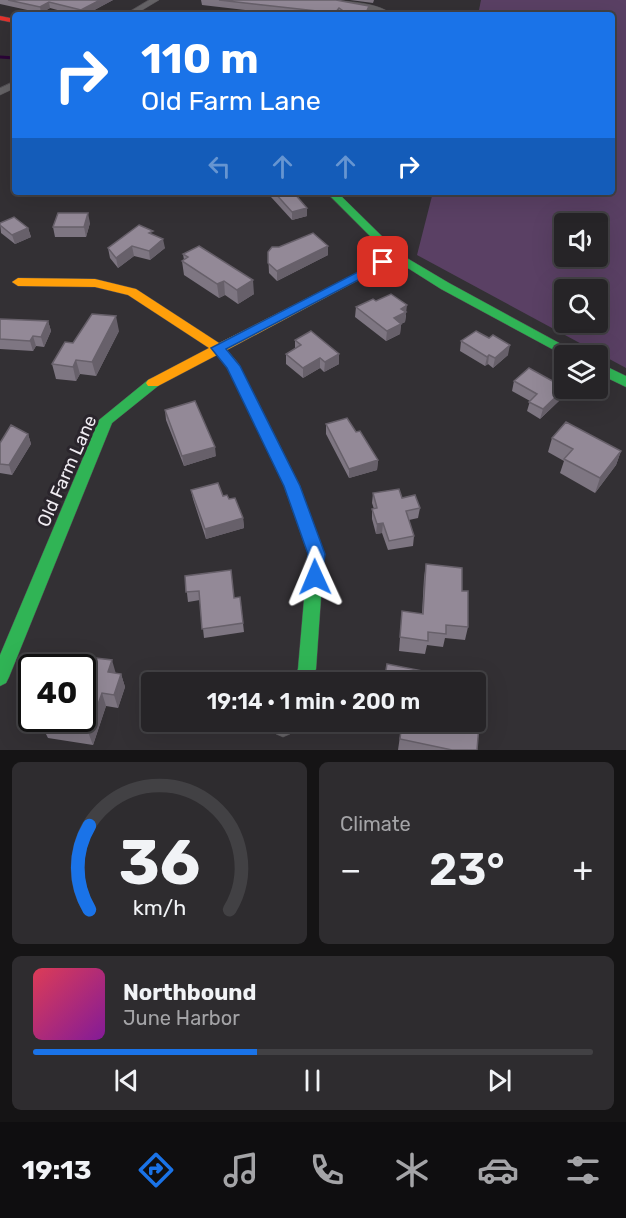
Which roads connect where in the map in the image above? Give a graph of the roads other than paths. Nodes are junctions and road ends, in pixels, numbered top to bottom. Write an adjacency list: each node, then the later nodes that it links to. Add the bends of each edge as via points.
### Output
1 (155, 0): 3 (street)
2 (311, 0): 4 (street)
3 (133, 12)
4 (385, 12)
5 (334, 195): 6 (street)
6 (396, 256): 8 (street); 9 (street, Old Farm Lane)
7 (18, 282): 9 (street, via 95,283 132,292)
8 (556, 345)
9 (218, 348): 12 (street, via 233,366 292,486 316,554); 13 (street, Old Farm Lane, via 149,385 106,420)
10 (608, 373): 11 (street)
11 (626, 382)
12 (306, 672)
13 (0, 677)

